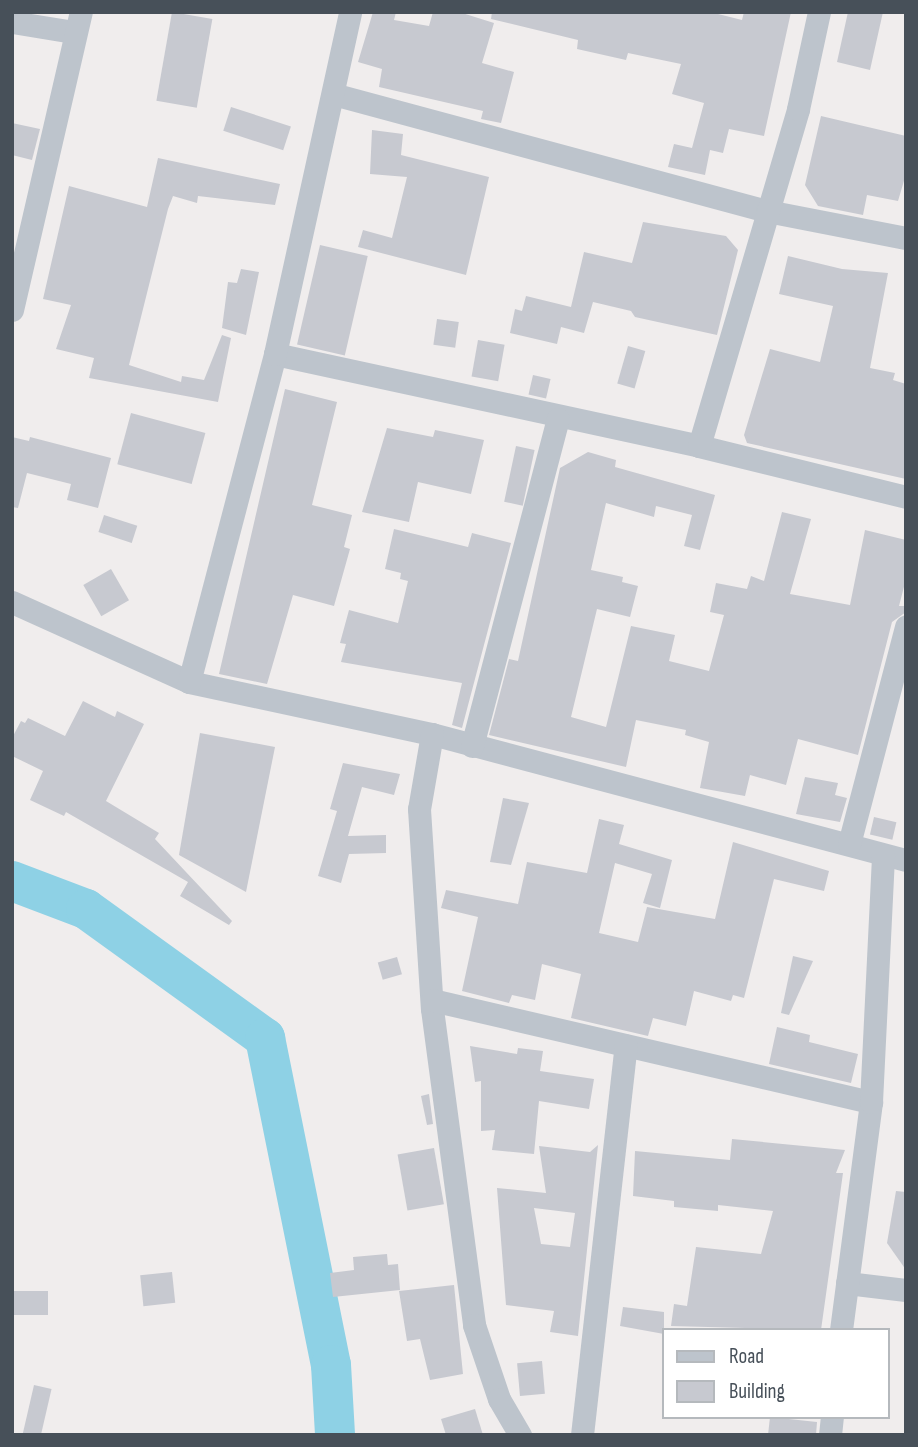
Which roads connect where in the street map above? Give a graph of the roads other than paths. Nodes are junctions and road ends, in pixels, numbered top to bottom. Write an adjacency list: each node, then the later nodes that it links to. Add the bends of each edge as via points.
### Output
1 (350, 12): 5 (street)
2 (819, 12): 6 (street, via 798,109)
3 (12, 22): 4 (street)
4 (78, 22): 8 (street)
5 (333, 94): 6 (street); 10 (street)
6 (767, 211): 7 (street); 12 (street)
7 (906, 238)
8 (17, 267): 9 (street)
9 (12, 310)
10 (275, 354): 11 (street); 16 (street)
11 (558, 419): 12 (street); 18 (street)
12 (699, 446): 13 (street)
13 (906, 497)
14 (12, 602): 16 (street)
15 (906, 626): 19 (street)
16 (189, 682): 17 (street)
17 (432, 734): 18 (street); 21 (street, via 419,809)
18 (472, 746): 19 (street)
19 (849, 844): 20 (street)
20 (895, 858): 23 (street)
21 (432, 1000): 22 (street); 27 (street, via 474,1325 499,1399)
22 (625, 1045): 23 (street); 28 (street)
23 (871, 1102): 24 (street)
24 (847, 1283): 25 (street); 26 (street)
25 (906, 1290)
26 (841, 1328)
27 (520, 1435)
28 (582, 1435)

